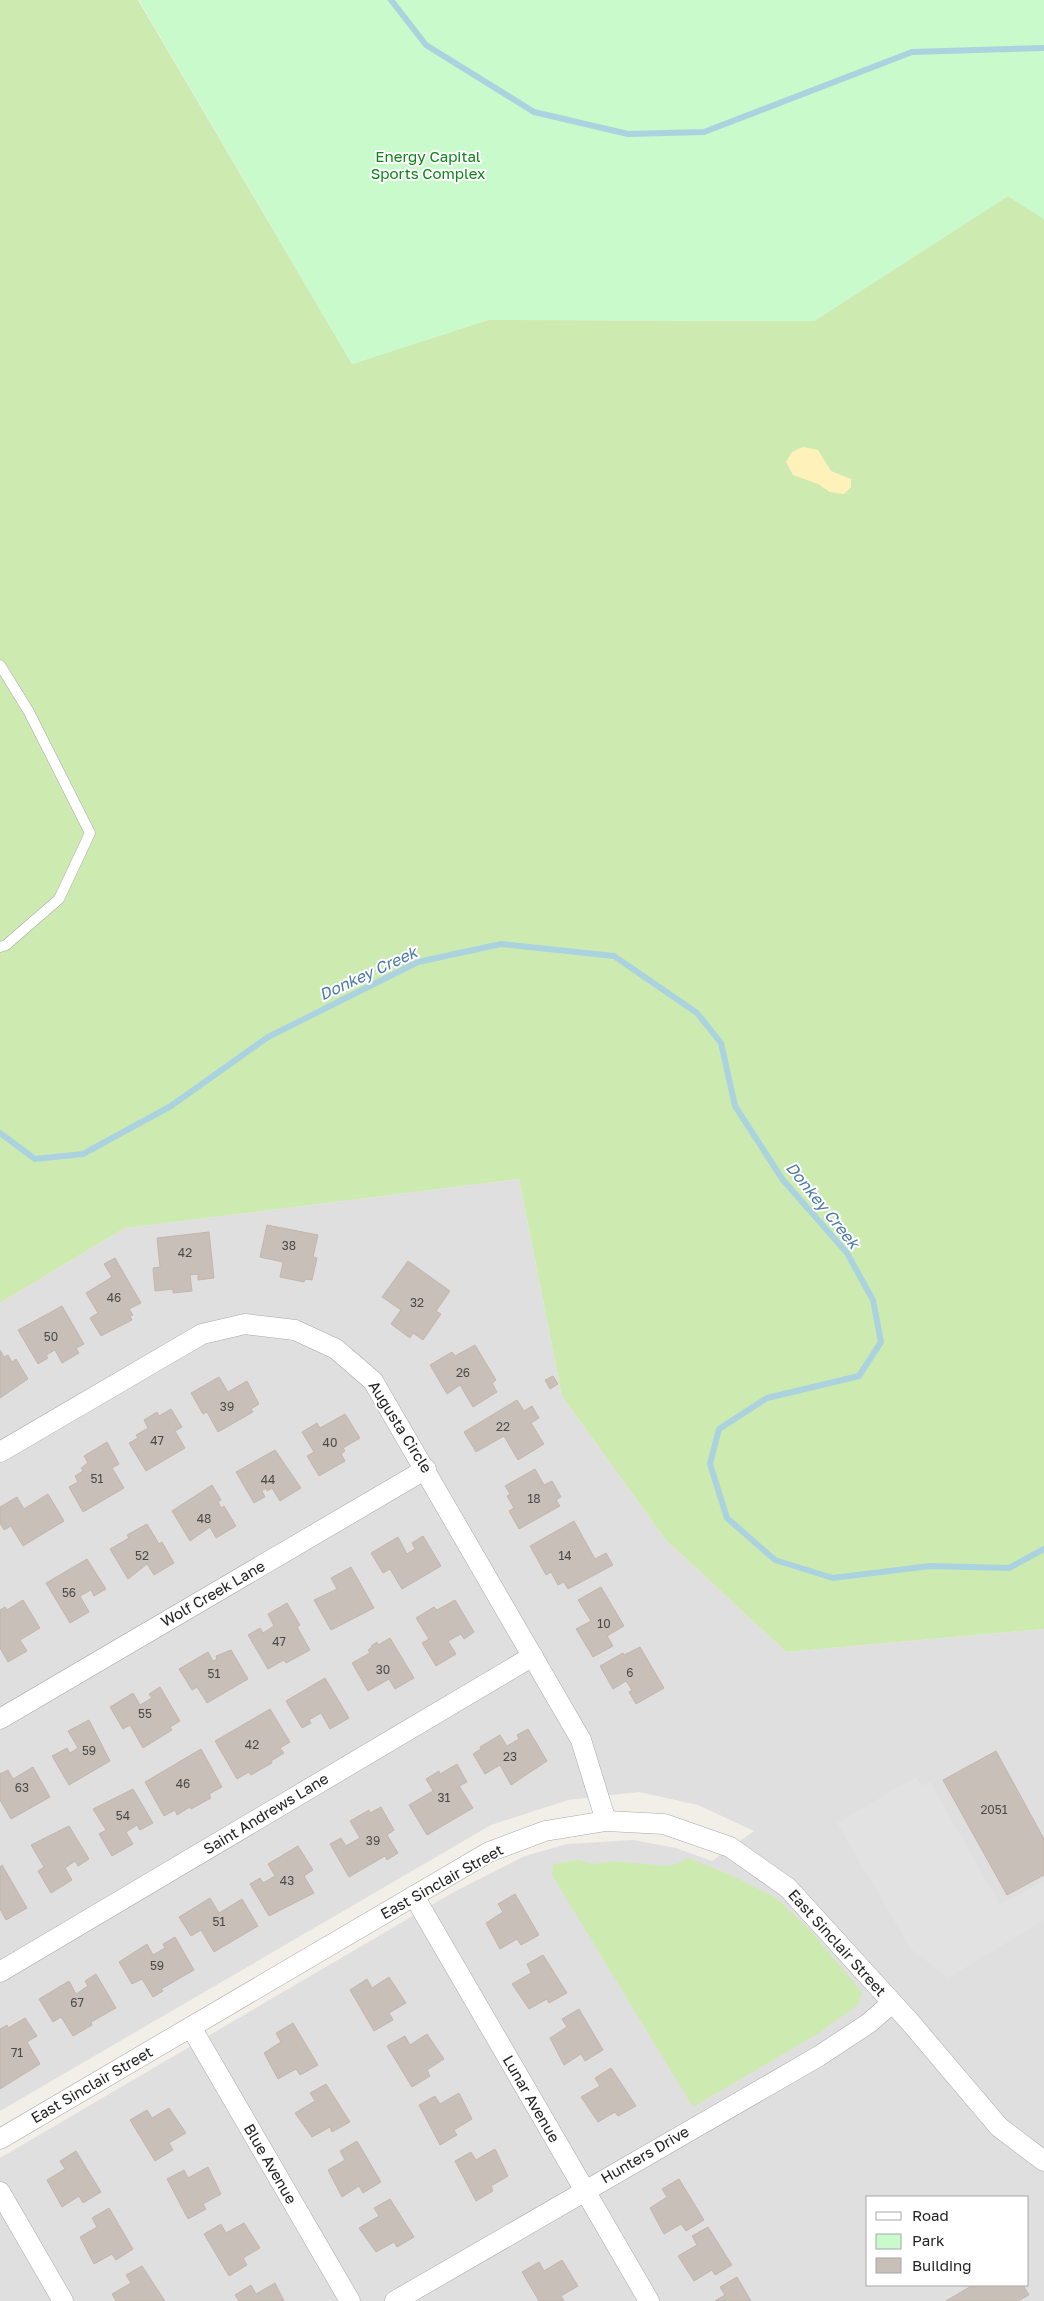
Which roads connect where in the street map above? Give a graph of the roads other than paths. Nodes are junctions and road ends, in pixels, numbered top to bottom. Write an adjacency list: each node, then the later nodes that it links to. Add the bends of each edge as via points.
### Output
1 (0, 666): 2 (lane, via 29,712 90,833 59,899)
2 (0, 947)
3 (0, 1452): 4 (street, Augusta Circle, via 202,1334 245,1324 295,1330 336,1348 373,1381)
4 (426, 1469): 5 (street, Augusta Circle); 6 (street, Wolf Creek Lane)
5 (533, 1656): 7 (street, Augusta Circle, via 582,1740); 9 (street, Saint Andrews Lane)
6 (0, 1719)
7 (606, 1821): 8 (street, East Sinclair Street, via 545,1831 497,1849); 10 (street, East Sinclair Street, via 664,1824 730,1848 788,1888)
8 (414, 1896): 11 (street, East Sinclair Street); 14 (street, Lunar Avenue)
9 (0, 1972)
10 (892, 2003): 13 (street, East Sinclair Street, via 999,2127); 14 (street, Hunters Drive, via 819,2056)
11 (191, 2027): 12 (street, East Sinclair Street); 17 (street, Blue Avenue)
12 (0, 2139)
13 (1044, 2161)
14 (584, 2190): 18 (street, Hunters Drive); 19 (street, Lunar Avenue)
15 (0, 2192): 16 (street)
16 (63, 2301)
17 (350, 2301)
18 (395, 2301)
19 (649, 2301)

